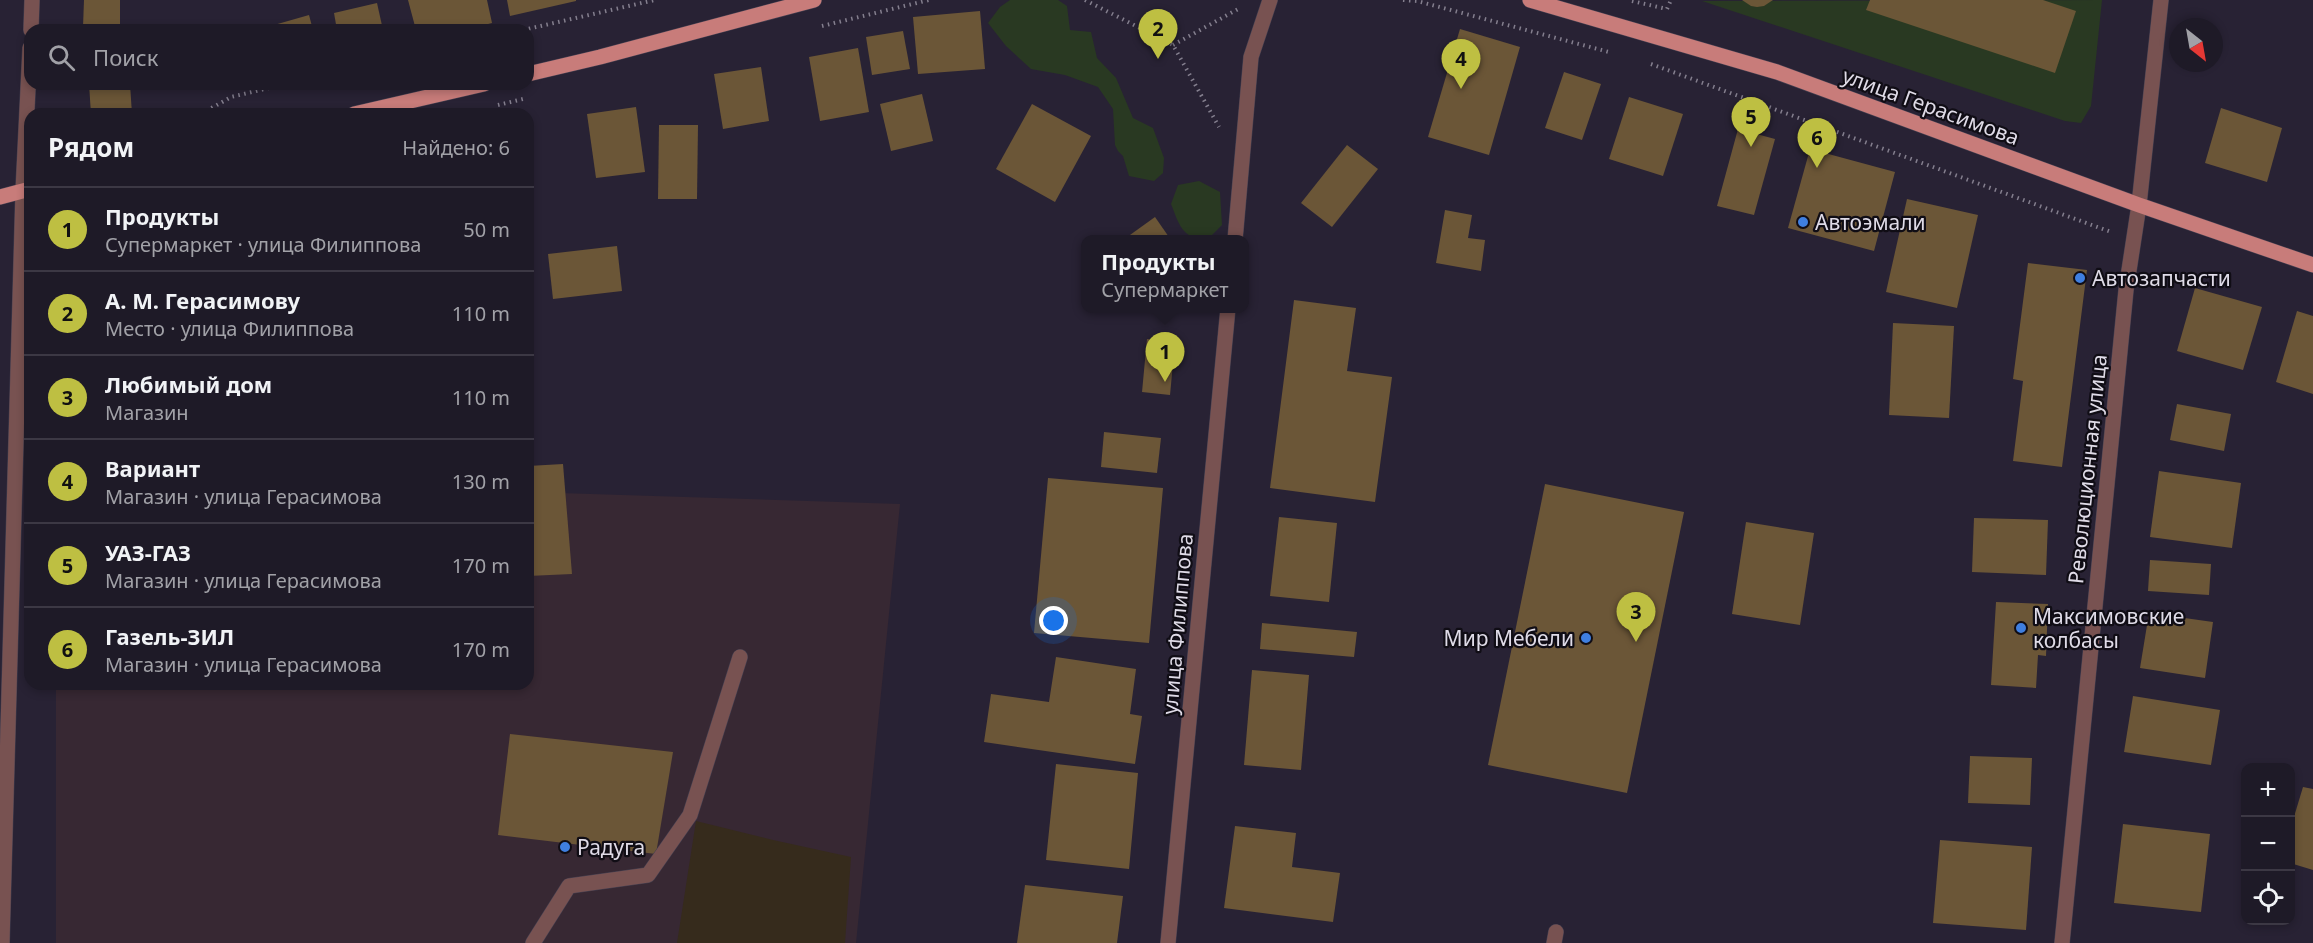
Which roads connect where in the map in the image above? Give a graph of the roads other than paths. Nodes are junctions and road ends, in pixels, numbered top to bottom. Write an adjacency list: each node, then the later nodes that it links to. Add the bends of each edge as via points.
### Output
1 (32, 0): 6 (street)
2 (814, 0): 7 (main road)
3 (1270, 0): 15 (street, via 1251,57)
4 (1530, 0): 14 (main road, улица Герасимова, via 1778,72)
5 (2161, 0): 14 (street, Революционная улица)
6 (31, 24)
7 (534, 73)
8 (29, 90): 10 (street)
9 (458, 90): 11 (main road)
10 (29, 108)
11 (380, 108)
12 (24, 191): 13 (main road)
13 (0, 197)
14 (2139, 205): 16 (main road, улица Герасимова); 23 (street, Революционная улица, via 2126,290)
15 (1235, 235)
16 (2313, 265)
17 (24, 280): 20 (street)
18 (1228, 313): 22 (street, улица Филиппова)
19 (740, 657): 21 (street, via 690,815 648,875 570,886)
20 (2, 943)
21 (533, 943)
22 (1168, 943)
23 (2062, 943)

